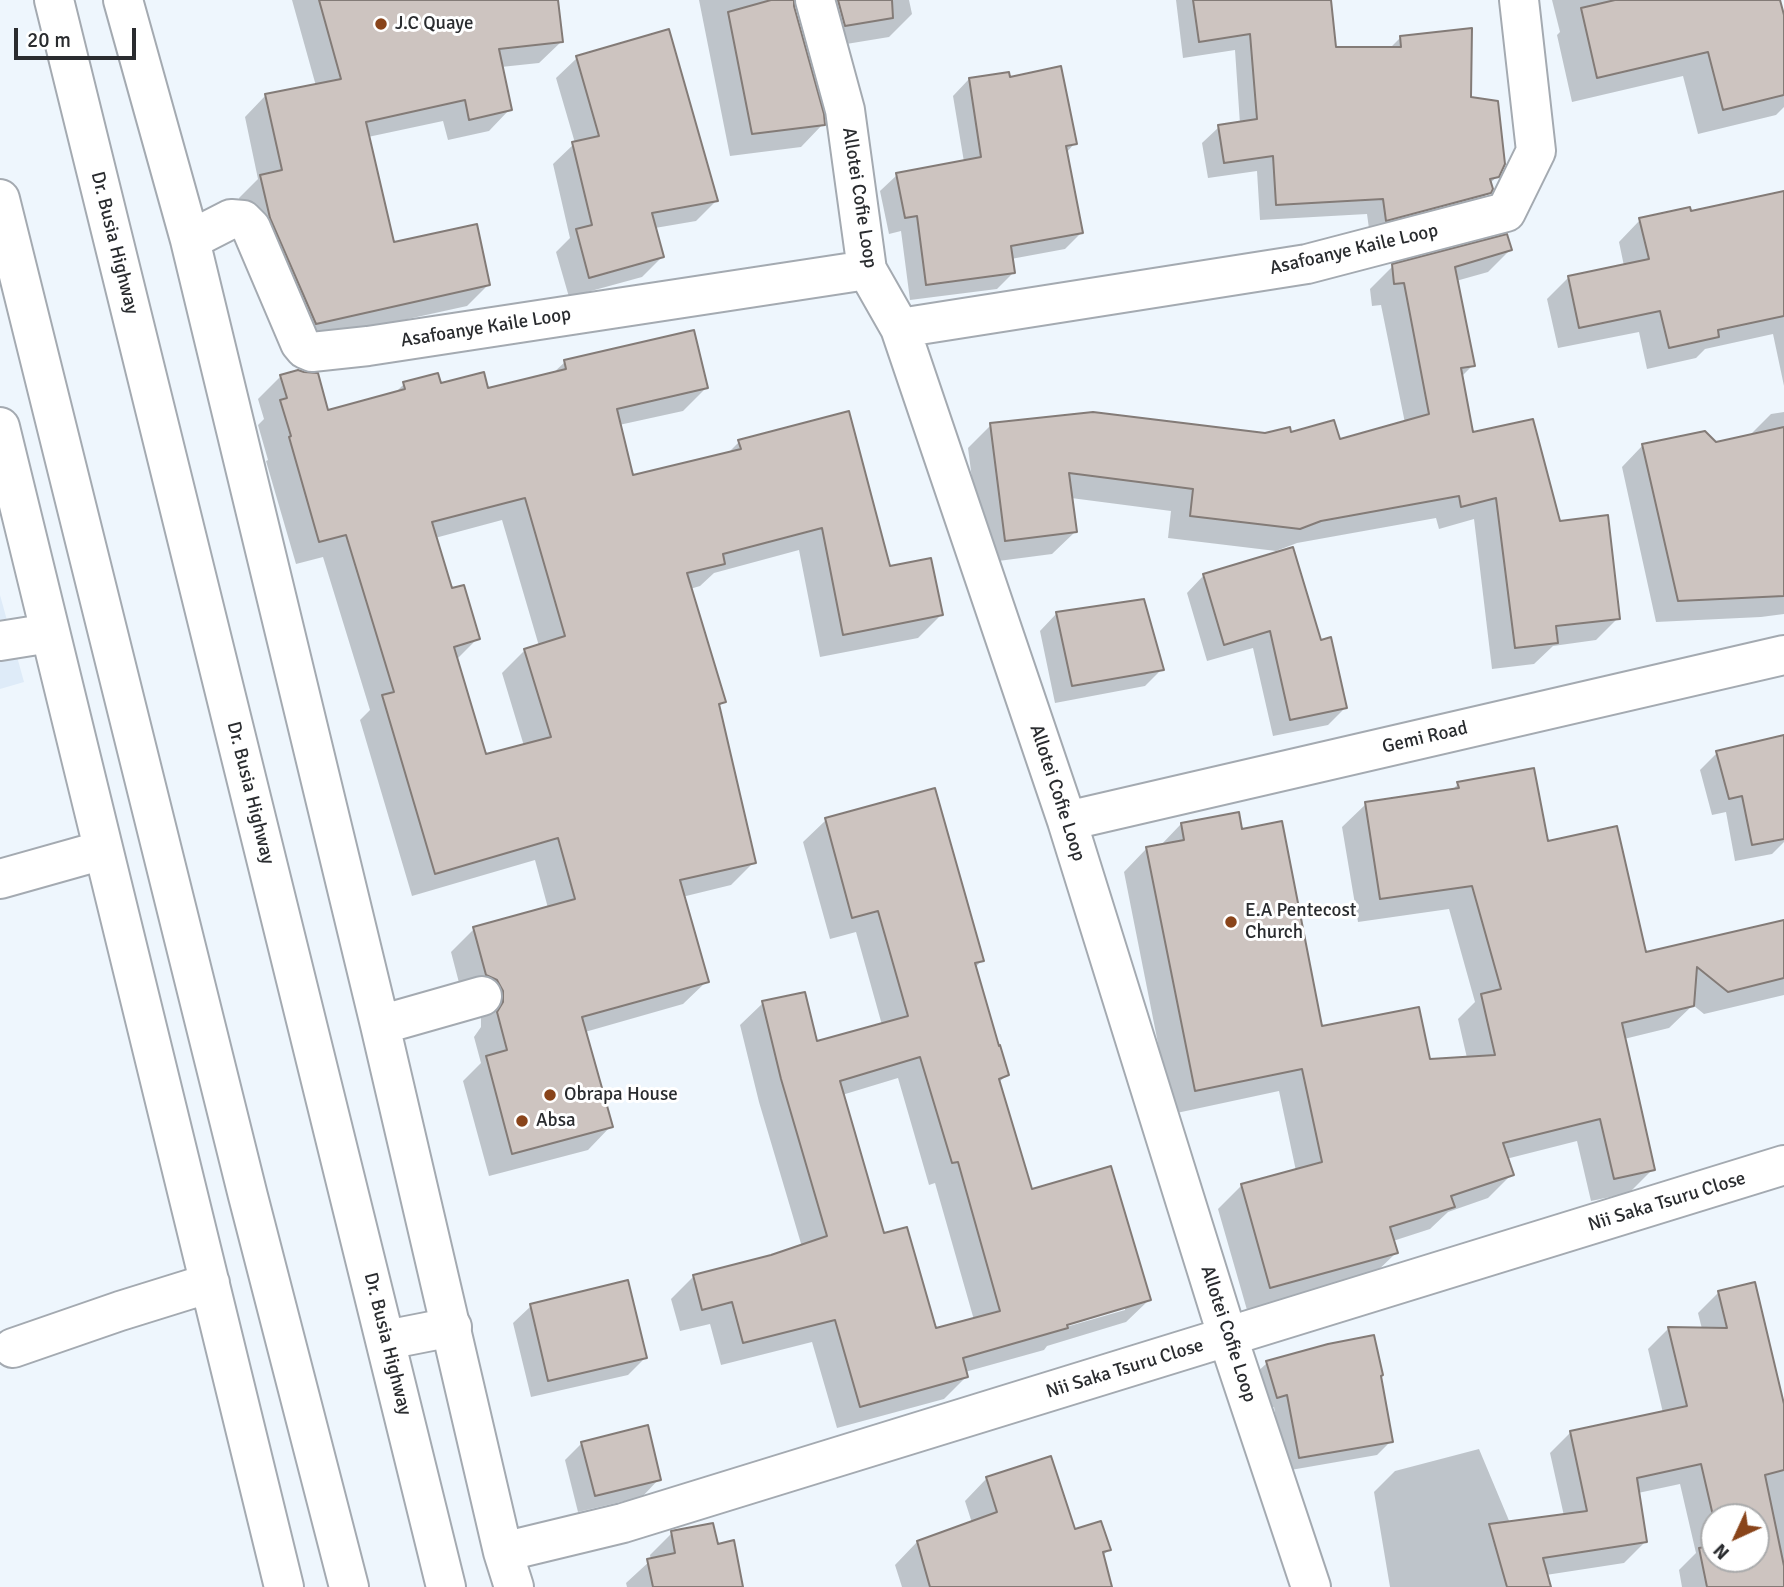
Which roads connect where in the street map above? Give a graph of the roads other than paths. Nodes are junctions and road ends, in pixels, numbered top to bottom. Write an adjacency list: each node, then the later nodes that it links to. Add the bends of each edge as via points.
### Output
1 (54, 0): 22 (main road, Dr. Busia Highway)
2 (123, 0): 6 (main road)
3 (815, 0): 7 (main road, Allotei Cofie Loop, via 845,110)
4 (1519, 0): 8 (main road, Asafoanye Kaile Loop, via 1536,151 1506,212 1307,264)
5 (0, 199): 26 (main road)
6 (190, 240): 7 (main road, Asafoanye Kaile Loop, via 231,219 243,219 251,228 300,343 312,352); 17 (main road)
7 (867, 270): 8 (main road, Allotei Cofie Loop)
8 (900, 328): 13 (main road, Allotei Cofie Loop)
9 (0, 427): 10 (main road)
10 (50, 633): 11 (main road); 14 (main road)
11 (0, 641)
12 (1784, 655): 13 (main road, Gemi Road)
13 (1066, 821): 21 (main road, Allotei Cofie Loop)
14 (103, 850): 15 (main road); 19 (main road)
15 (0, 879)
16 (482, 996): 17 (main road)
17 (380, 1025): 20 (main road)
18 (1784, 1165): 21 (main road, Nii Saka Tsuru Close)
19 (210, 1283): 23 (main road); 25 (main road)
20 (452, 1327): 22 (main road); 24 (main road)
21 (1228, 1338): 24 (main road, Nii Saka Tsuru Close, via 623,1523); 28 (main road, Allotei Cofie Loop)
22 (386, 1340): 27 (main road, Dr. Busia Highway)
23 (13, 1348)
24 (508, 1569)
25 (284, 1587)
26 (349, 1587)
27 (446, 1587)
28 (1311, 1587)

